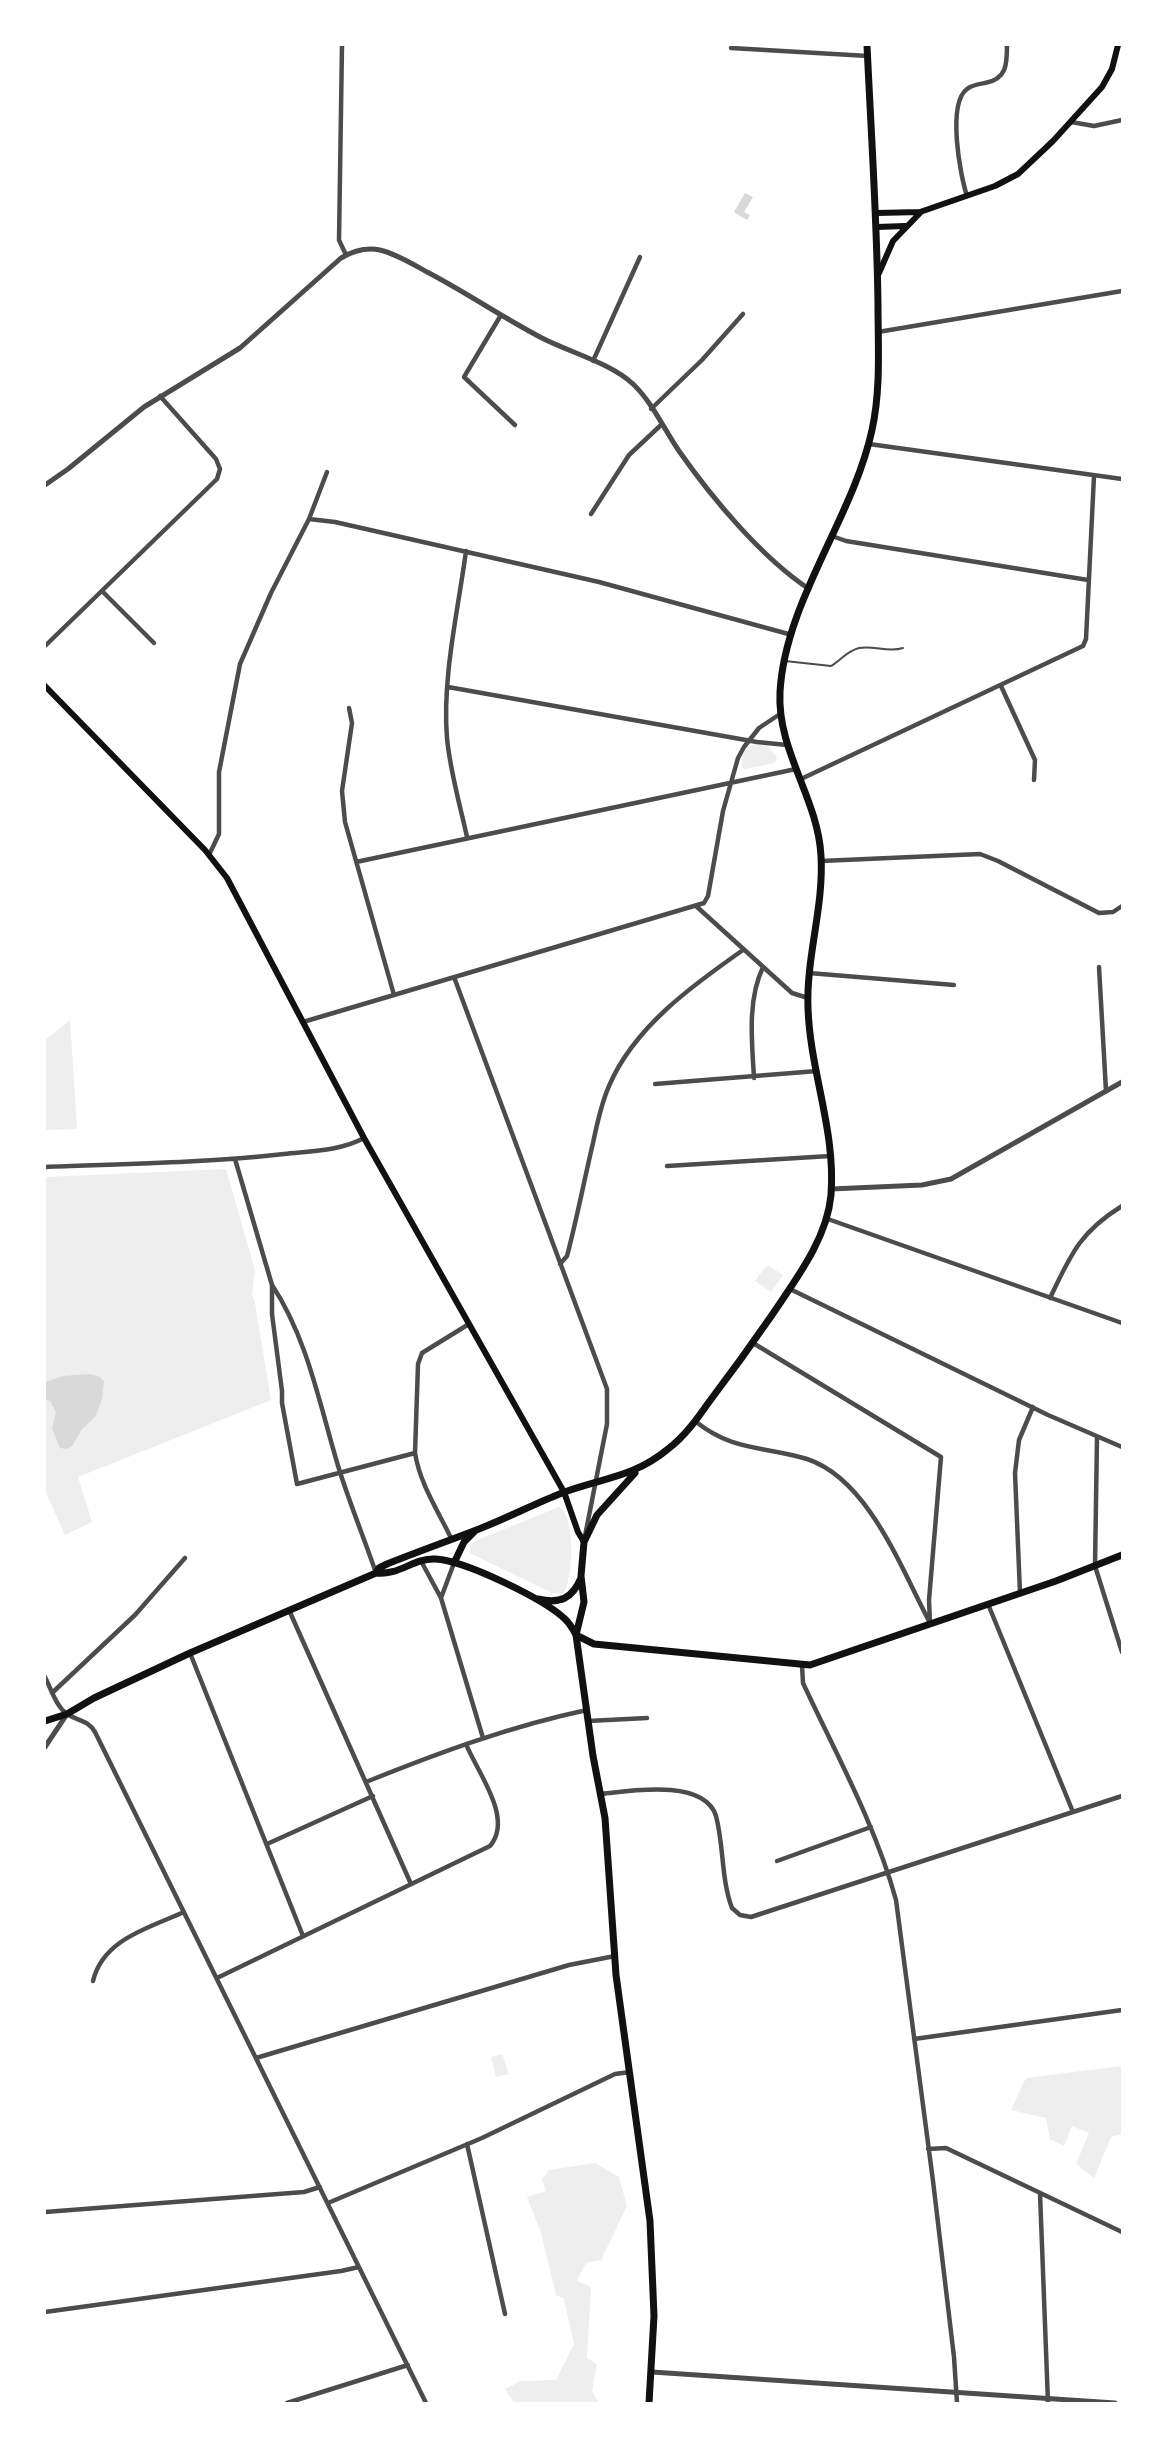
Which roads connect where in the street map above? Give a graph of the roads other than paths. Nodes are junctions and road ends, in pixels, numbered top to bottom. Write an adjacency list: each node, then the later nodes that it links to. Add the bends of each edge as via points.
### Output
1 (342, 45): 14 (street, via 339,240)
2 (867, 45): 6 (main road)
3 (1007, 45): 9 (street, via 1006,66 1001,76 970,87 961,98 956,121)
4 (1118, 45): 8 (main road, via 1106,81)
5 (731, 48): 6 (street)
6 (867, 56): 11 (main road)
7 (1122, 120): 8 (street, via 1094,126)
8 (1071, 122): 9 (main road, via 1018,174)
9 (967, 196): 10 (main road)
10 (920, 212): 11 (main road); 12 (main road)
11 (877, 213): 13 (main road)
12 (905, 226): 13 (main road); 16 (main road, via 888,249)
13 (877, 227): 16 (main road)
14 (346, 255): 19 (street, via 368,249 393,255); 22 (street, via 240,348)
15 (640, 257): 21 (street)
16 (878, 281): 20 (main road)
17 (1122, 291): 20 (street)
18 (743, 314): 23 (street)
19 (501, 315): 21 (street); 24 (street, via 464,377)
20 (878, 332): 26 (main road, via 878,394)
21 (593, 361): 23 (street, via 629,381)
22 (160, 396): 30 (street); 37 (street, via 216,459 219,476)
23 (651, 409): 25 (street)
24 (515, 425)
25 (662, 425): 31 (street, via 629,455); 36 (street, via 725,509 782,569)
26 (869, 444): 28 (street); 33 (main road)
27 (327, 472): 32 (street)
28 (1094, 476): 29 (street); 35 (street)
29 (1122, 480)
30 (45, 485)
31 (591, 514)
32 (309, 519): 34 (street); 55 (street, via 271,593 238,671 219,772 220,831)
33 (831, 536): 35 (street); 36 (main road)
34 (466, 552): 38 (street, via 621,587); 45 (street)
35 (1088, 580): 44 (street, via 1084,644)
36 (809, 590): 38 (main road)
37 (102, 591): 39 (street); 40 (street)
38 (792, 635): 42 (main road)
39 (154, 643)
40 (45, 646)
41 (903, 648): 42 (lane, via 861,648 831,666)
42 (785, 661): 47 (main road)
43 (45, 686): 55 (main road)
44 (1001, 686): 51 (street); 52 (street, via 1035,760)
45 (448, 687): 48 (street); 54 (street, via 447,739)
46 (349, 708): 57 (street, via 352,723 342,797)
47 (780, 714): 48 (street, via 763,723); 49 (main road)
48 (749, 741): 49 (street); 53 (street, via 741,751)
49 (787, 745): 50 (main road)
50 (796, 769): 51 (main road); 53 (street)
51 (801, 779): 56 (main road, via 817,825)
52 (1034, 780)
53 (731, 782): 54 (street); 58 (street, via 708,896)
54 (467, 837): 57 (street)
55 (209, 855): 68 (main road, via 227,878)
56 (821, 861): 59 (street, via 980,854 1099,913 1113,912); 63 (main road)
57 (356, 862): 66 (street)
58 (696, 906): 60 (street); 64 (street)
59 (1122, 906)
60 (743, 950): 61 (street); 82 (street, via 671,1007 620,1063 606,1093 567,1256)
61 (762, 967): 67 (street, via 793,994); 70 (street, via 753,1017)
62 (1099, 967): 73 (street)
63 (809, 973): 65 (street); 67 (main road)
64 (454, 977): 66 (street); 82 (street)
65 (954, 985)
66 (394, 995): 68 (street)
67 (808, 998): 69 (main road, via 809,1032)
68 (303, 1022): 74 (main road)
69 (817, 1071): 70 (street); 75 (main road)
70 (754, 1078): 72 (street)
71 (1122, 1082): 73 (street)
72 (655, 1084)
73 (1106, 1092): 79 (street, via 946,1181)
74 (364, 1138): 76 (street, via 350,1145); 87 (main road)
75 (830, 1156): 77 (street); 79 (main road)
76 (235, 1159): 78 (street); 83 (street)
77 (667, 1166)
78 (45, 1167)
79 (831, 1189): 81 (main road)
80 (1122, 1206): 85 (street, via 1082,1238)
81 (825, 1218): 84 (main road, via 813,1250); 85 (street)
82 (560, 1264): 96 (street, via 607,1389 607,1424)
83 (272, 1285): 95 (street, via 288,1308); 95 (street, via 282,1403 297,1484)
84 (790, 1289): 88 (main road); 89 (street)
85 (1050, 1298): 86 (street)
86 (1122, 1323)
87 (469, 1324): 93 (street, via 419,1358); 97 (main road)
88 (753, 1343): 90 (main road); 113 (street, via 940,1456)
89 (1033, 1407): 91 (street); 108 (street, via 1019,1440 1015,1473)
90 (695, 1421): 94 (main road, via 669,1449); 113 (street, via 728,1441 818,1464 857,1492)
91 (1097, 1437): 92 (street); 105 (street)
92 (1122, 1447)
93 (415, 1453): 95 (street); 99 (street, via 420,1475)
94 (636, 1471): 96 (main road); 100 (main road, via 597,1515)
95 (340, 1473): 106 (street)
96 (594, 1484): 97 (main road); 100 (street)
97 (564, 1492): 98 (main road); 100 (main road)
98 (475, 1530): 99 (main road); 104 (main road)
99 (452, 1538): 106 (main road, via 387,1564)
100 (584, 1542): 107 (main road)
101 (1122, 1555): 105 (main road)
102 (185, 1558): 119 (street, via 135,1616)
103 (422, 1561): 104 (main road); 106 (main road, via 390,1573); 109 (street)
104 (454, 1563): 109 (street); 110 (main road)
105 (1095, 1566): 108 (main road); 115 (street)
106 (376, 1573): 112 (main road)
107 (581, 1575): 110 (main road, via 566,1599 553,1602); 114 (main road, via 584,1602)
108 (1020, 1593): 111 (main road)
109 (441, 1598): 125 (street)
110 (533, 1598): 114 (main road, via 565,1619)
111 (988, 1604): 113 (main road); 132 (street)
112 (290, 1610): 116 (main road); 128 (street)
113 (930, 1623): 117 (main road)
114 (576, 1635): 117 (main road, via 594,1644); 120 (main road)
115 (1122, 1652)
116 (190, 1653): 121 (main road); 134 (street)
117 (802, 1665): 133 (street, via 803,1683)
118 (45, 1677): 119 (street)
119 (52, 1693): 121 (street)
120 (587, 1710): 124 (main road); 125 (street)
121 (67, 1714): 123 (main road); 127 (street); 138 (street, via 94,1730)
122 (647, 1718): 124 (street)
123 (45, 1721)
124 (588, 1721): 129 (main road)
125 (483, 1738): 126 (street)
126 (466, 1744): 128 (street); 137 (street, via 494,1801 497,1836 482,1851)
127 (45, 1747)
128 (366, 1782): 130 (street)
129 (601, 1794): 136 (street, via 663,1789 691,1795 709,1805 716,1818 730,1903 742,1916 765,1915); 140 (main road)
130 (373, 1796): 134 (street); 137 (street)
131 (1122, 1796): 132 (street)
132 (1073, 1812): 136 (street)
133 (870, 1827): 135 (street); 136 (street)
134 (267, 1844): 139 (street)
135 (777, 1862)
136 (889, 1874): 144 (street, via 897,1900)
137 (411, 1884): 139 (street)
138 (184, 1912): 141 (street); 142 (street, via 116,1944 102,1958)
139 (303, 1936): 141 (street)
140 (615, 1956): 145 (street, via 548,1971); 146 (main road)
141 (217, 1978): 145 (street)
142 (93, 1981)
143 (1122, 2010): 144 (street)
144 (914, 2039): 148 (street)
145 (256, 2058): 149 (street)
146 (630, 2072): 147 (street, via 615,2074); 158 (main road, via 653,2256)
147 (467, 2144): 151 (street); 156 (street)
148 (928, 2149): 150 (street, via 945,2148); 159 (street)
149 (320, 2187): 151 (street); 152 (street, via 306,2192)
150 (1040, 2193): 153 (street); 160 (street)
151 (328, 2203): 154 (street)
152 (45, 2212)
153 (1122, 2232)
154 (359, 2267): 155 (street); 157 (street)
155 (45, 2312)
156 (505, 2314)
157 (408, 2365): 161 (street); 162 (street)
158 (652, 2372): 159 (street); 163 (main road)
159 (958, 2392): 160 (street); 164 (street)
160 (1048, 2401): 165 (street)
161 (287, 2403)
162 (426, 2403)
163 (649, 2403)
164 (957, 2403)
165 (1115, 2403)

